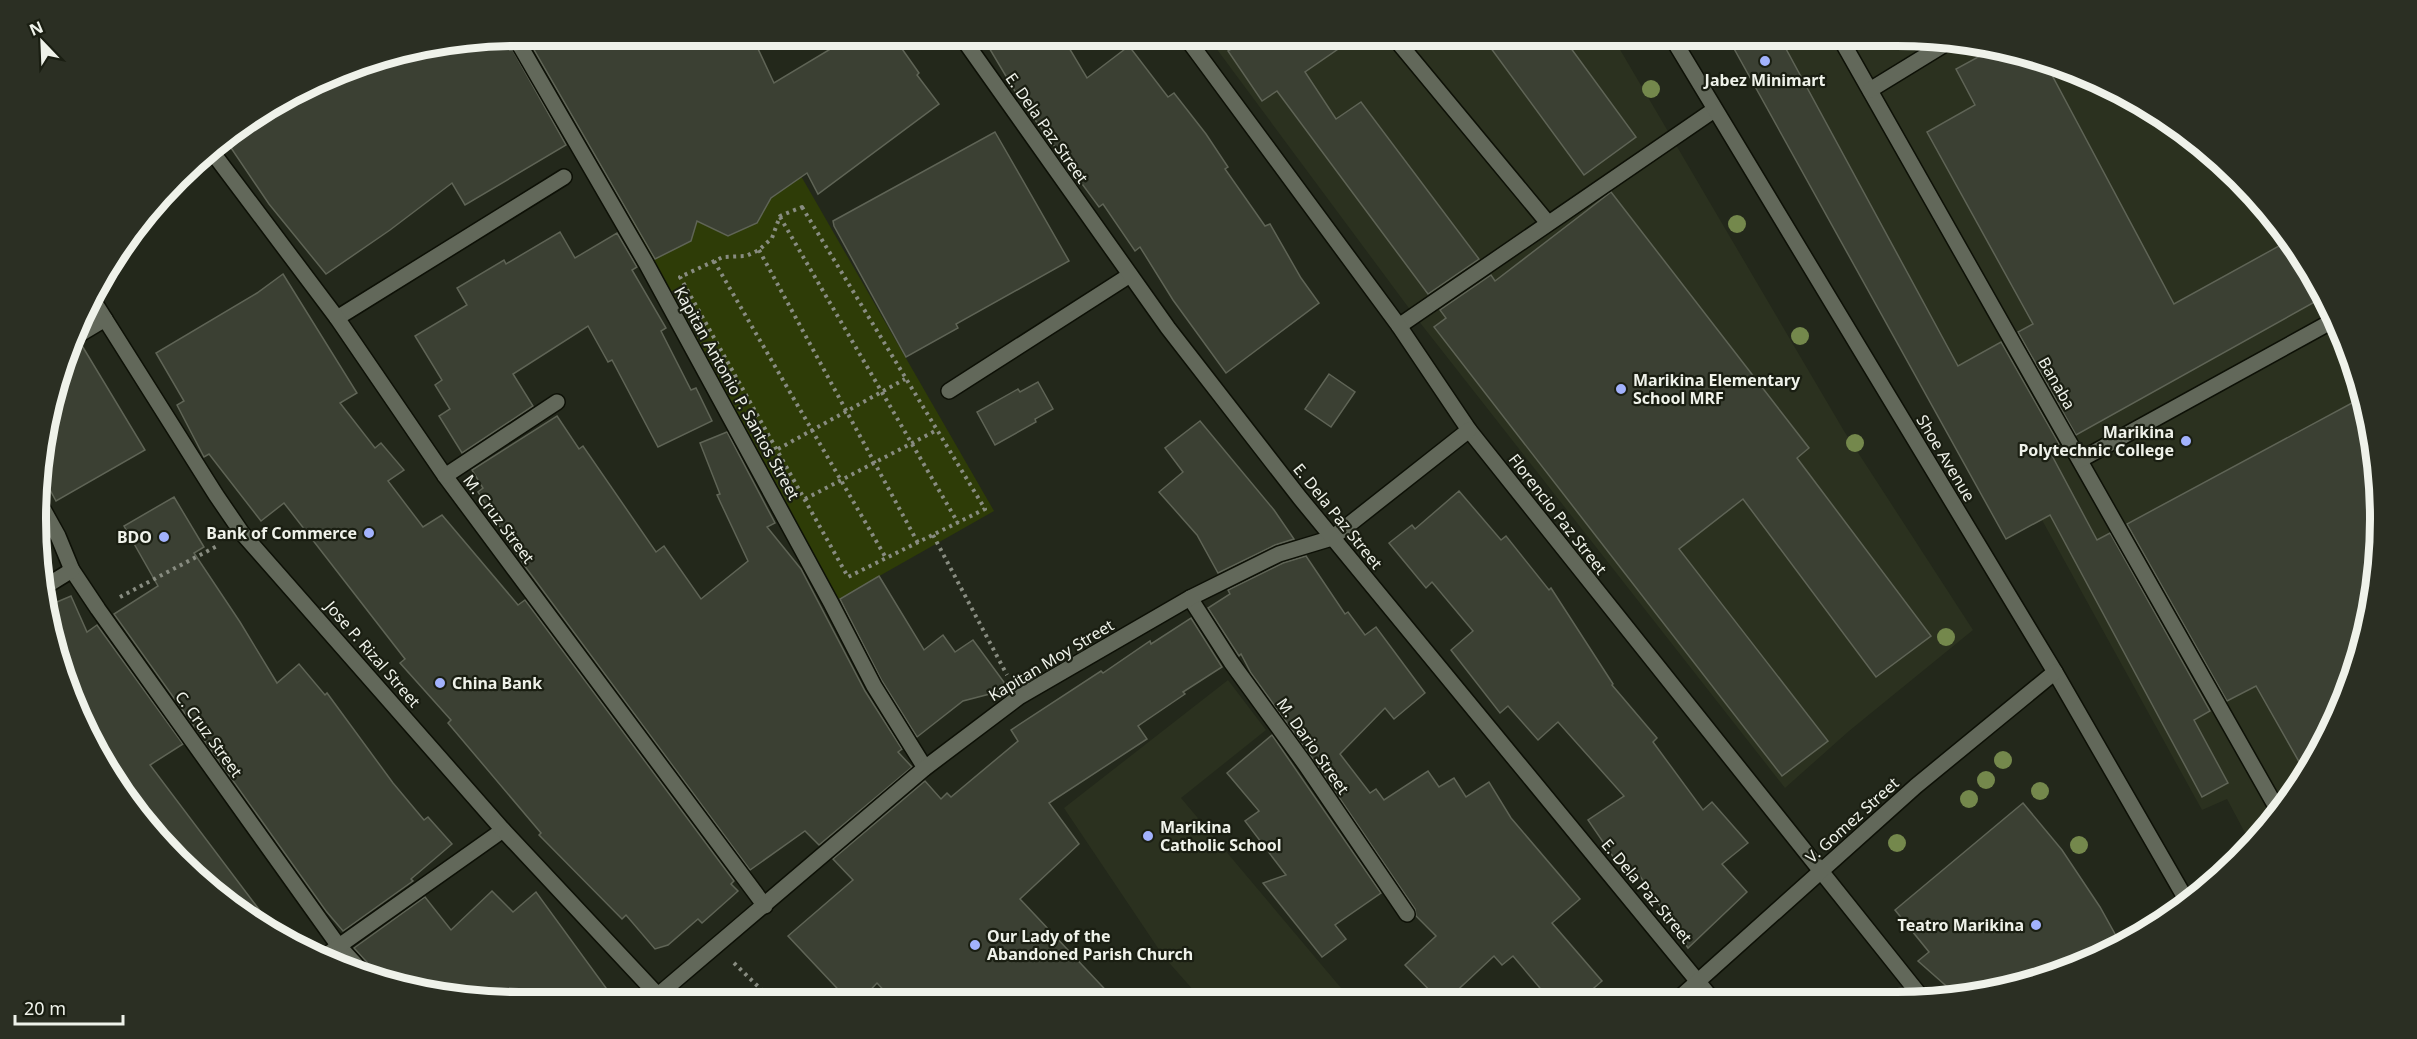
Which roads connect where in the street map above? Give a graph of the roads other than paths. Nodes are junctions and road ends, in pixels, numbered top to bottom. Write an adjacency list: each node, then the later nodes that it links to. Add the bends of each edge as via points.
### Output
1 (520, 46): 31 (street, Kapitan Antonio P. Santos Street, via 641,254 874,686)
2 (968, 46): 13 (street, E. Dela Paz Street)
3 (1192, 46): 18 (street, Florencio Paz Street)
4 (1401, 46): 12 (street)
5 (1677, 46): 9 (street, Shoe Avenue)
6 (1845, 46): 8 (street, Banaba)
7 (1938, 49): 8 (street)
8 (1870, 90): 23 (street, Banaba)
9 (1714, 110): 12 (street); 30 (street, Shoe Avenue)
10 (216, 157): 15 (street, M. Cruz Street)
11 (564, 177): 15 (street)
12 (1548, 223): 18 (street)
13 (1130, 275): 20 (street); 26 (street, E. Dela Paz Street)
14 (97, 306): 16 (street, Jose P. Rizal Street)
15 (337, 318): 24 (street, M. Cruz Street)
16 (105, 319): 19 (street); 33 (street, Jose P. Rizal Street, via 242,533)
17 (2328, 324): 23 (street)
18 (1399, 326): 22 (street, Florencio Paz Street)
19 (86, 330)
20 (949, 391)
21 (556, 402): 24 (street)
22 (1469, 430): 26 (street, Kapitan Moy Street); 34 (street, Florencio Paz Street)
23 (2080, 460): 32 (street, Banaba)
24 (445, 476): 36 (street, M. Cruz Street)
25 (46, 515): 27 (street, C. Cruz Street)
26 (1332, 538): 29 (street, Kapitan Moy Street, via 1279,554); 41 (street, E. Dela Paz Street)
27 (72, 570): 28 (street); 38 (street, C. Cruz Street)
28 (51, 583)
29 (1190, 598): 31 (street, Kapitan Moy Street, via 1019,697); 37 (street, M. Dario Street)
30 (2055, 672): 34 (street, V. Gomez Street, via 1916,786); 35 (street, Shoe Avenue)
31 (925, 768): 36 (street, Kapitan Moy Street)
32 (2275, 805)
33 (502, 830): 38 (street); 43 (street, Jose P. Rizal Street)
34 (1820, 873): 41 (street, V. Gomez Street); 42 (street, Florencio Paz Street)
35 (2184, 896)
36 (765, 906): 44 (street, Kapitan Moy Street)
37 (1407, 914)
38 (338, 945): 39 (street); 40 (street, C. Cruz Street)
39 (329, 952)
40 (353, 962)
41 (1698, 981): 45 (street, V. Gomez Street); 46 (street, E. Dela Paz Street)
42 (1917, 991)
43 (654, 992)
44 (669, 992)
45 (1686, 992)
46 (1707, 992)

